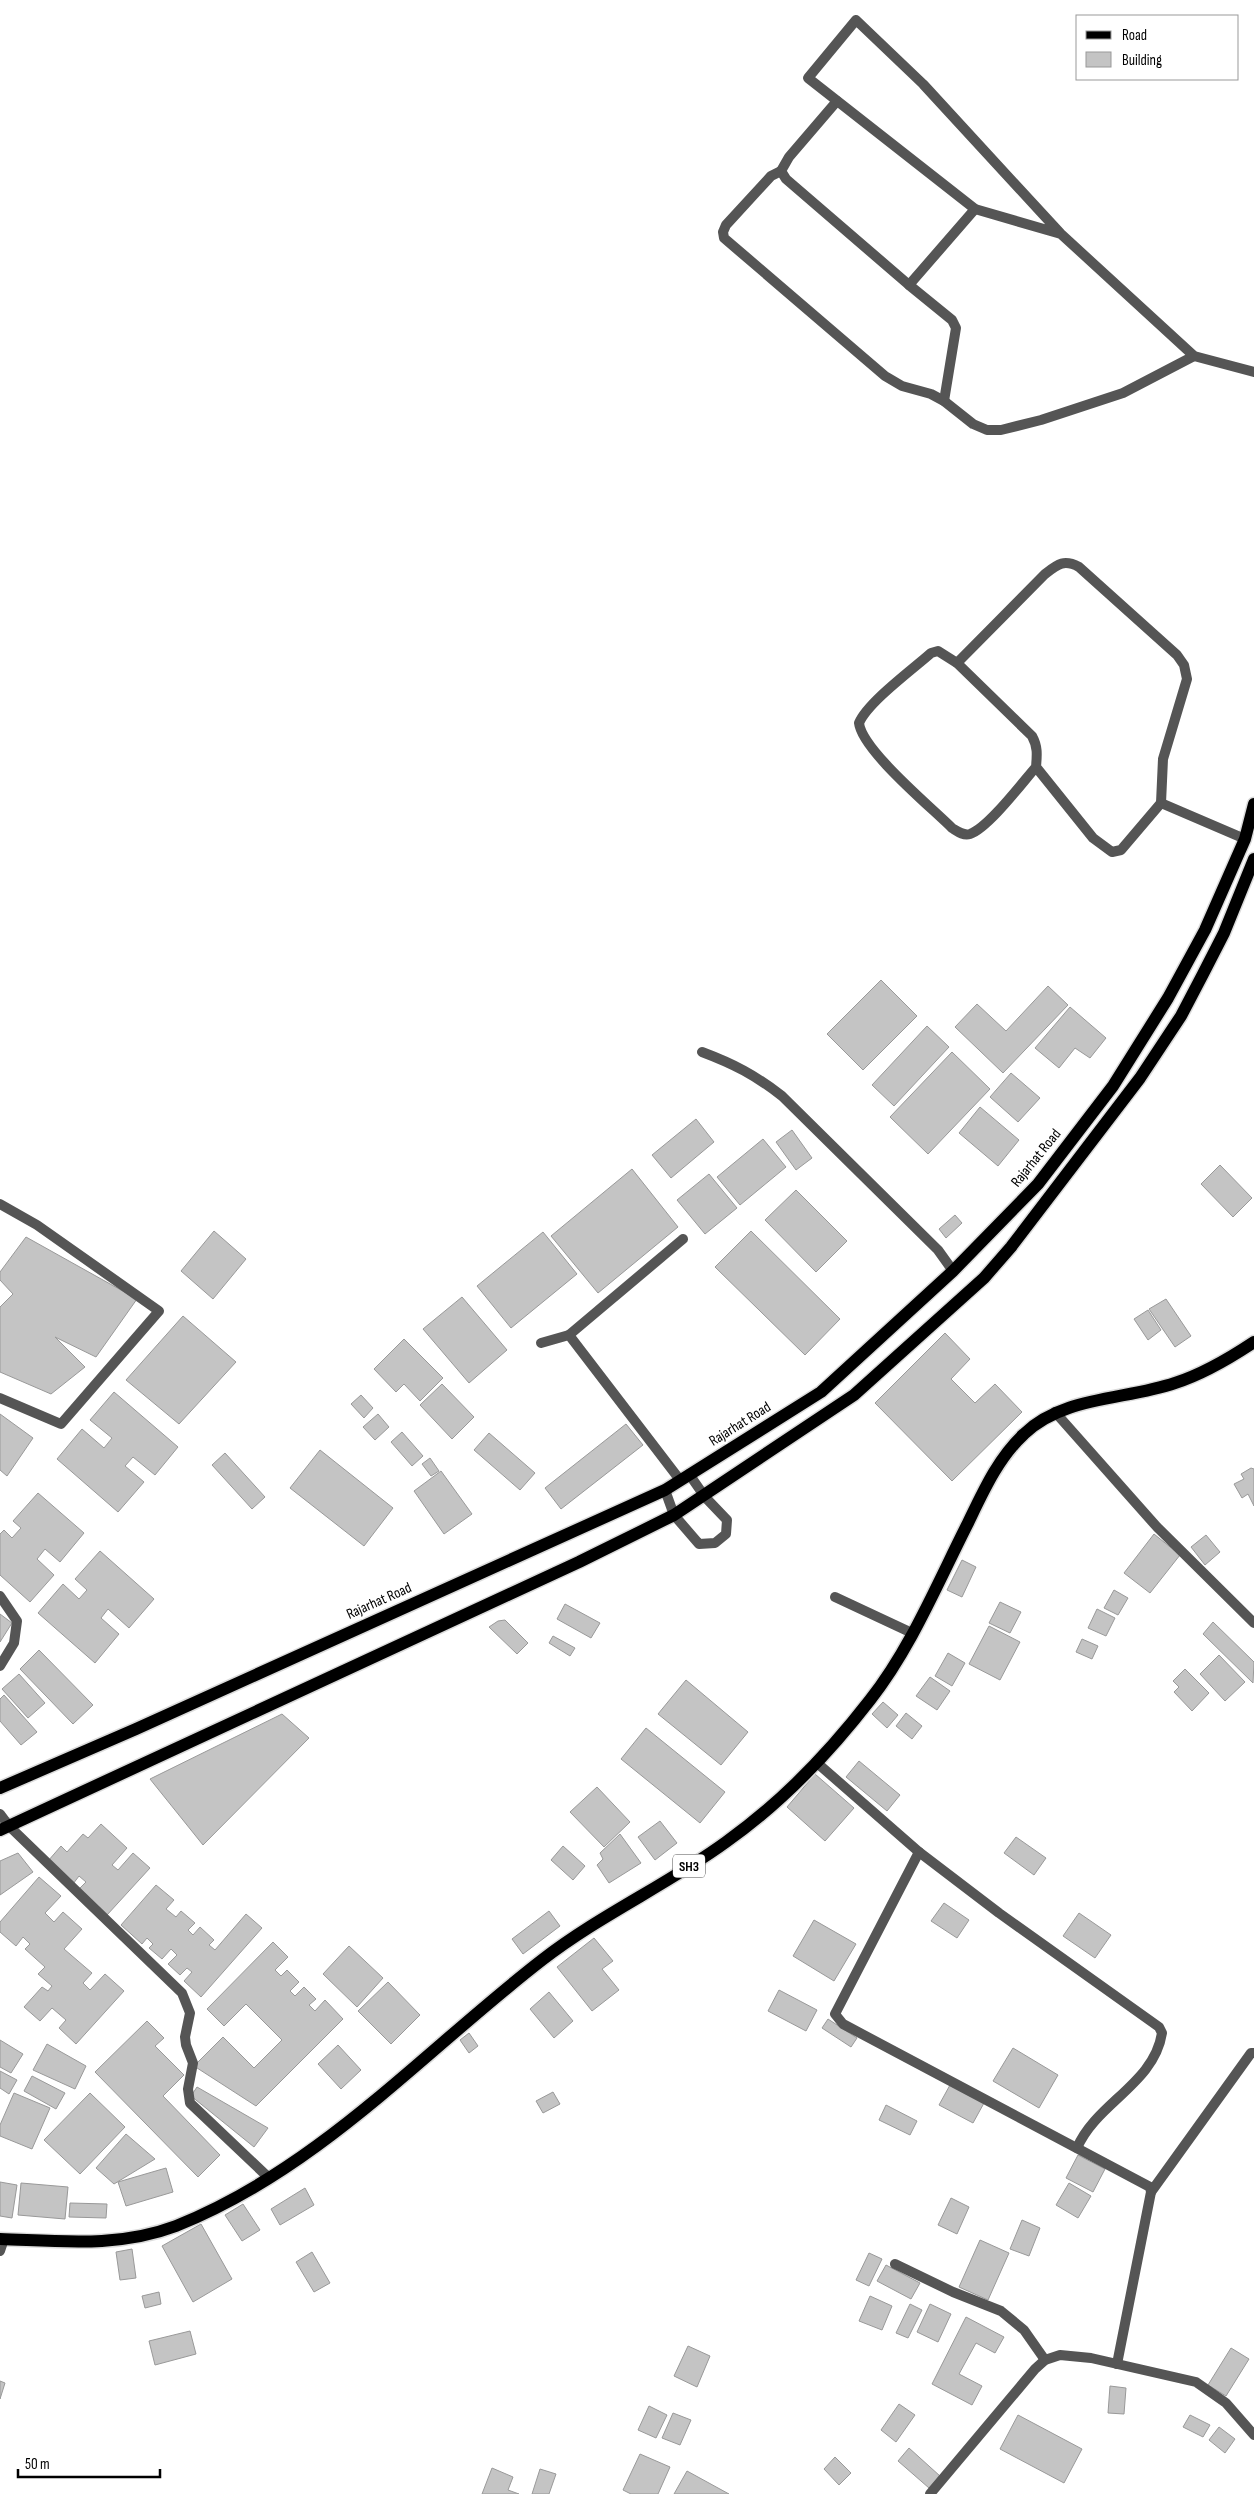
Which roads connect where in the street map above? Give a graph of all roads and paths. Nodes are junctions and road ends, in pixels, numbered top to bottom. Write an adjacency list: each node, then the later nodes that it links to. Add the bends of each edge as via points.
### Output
1 (837, 101): 2 (street); 3 (street); 4 (street, via 808,78 856,20 923,84)
2 (781, 171): 5 (street, via 786,179); 8 (street, via 771,176 726,225 724,238 885,376 902,386)
3 (975, 209): 4 (street); 5 (street)
4 (1061, 234): 6 (street)
5 (909, 285): 8 (street, via 952,320 956,328)
6 (1194, 356): 7 (street); 8 (street, via 1123,393 1001,430 987,430 973,424)
7 (1254, 372)
8 (944, 401)
9 (957, 663): 10 (street, via 1032,736 1036,743); 10 (street, via 938,651 931,653 862,716 859,723 864,737 882,760 952,828 968,834 992,817); 11 (street, via 1045,574 1061,562 1079,567 1177,655 1184,665 1187,679 1163,758)
10 (1036, 767): 11 (street, via 1093,838 1112,852 1121,850 1130,841)
11 (1161, 803): 13 (street)
12 (1254, 804): 13 (main road, Rajarhat Road)
13 (1245, 839): 18 (main road, Rajarhat Road, via 1205,930 1168,998 1113,1086 1038,1184)
14 (1254, 859): 26 (main road, via 1224,933 1182,1016 1140,1078 1006,1253 984,1278 854,1395)
15 (702, 1052): 18 (street, via 740,1066 782,1096 938,1250)
16 (0, 1204): 22 (street, via 37,1224 159,1311 61,1424)
17 (683, 1240): 19 (street)
18 (953, 1271): 24 (main road, Rajarhat Road, via 821,1392)
19 (569, 1335): 20 (street); 24 (street)
20 (541, 1342)
21 (1254, 1342): 23 (main road, SH3, via 1204,1371 1175,1383)
22 (0, 1398)
23 (1055, 1412): 30 (street, via 1156,1527); 31 (main road, SH3, via 1022,1435 1006,1454 988,1482)
24 (685, 1477): 25 (main road, Rajarhat Road); 26 (street)
25 (665, 1490): 27 (street); 34 (main road, Rajarhat Road)
26 (705, 1497): 27 (main road); 27 (street, via 727,1520 726,1534 715,1543 699,1544)
27 (674, 1515): 36 (main road, via 543,1579)
28 (0, 1596): 32 (street, via 17,1621 14,1643)
29 (835, 1597): 31 (street)
30 (1254, 1623)
31 (912, 1633): 33 (main road, SH3, via 874,1696)
32 (0, 1666)
33 (816, 1762): 37 (street); 40 (main road, SH3, via 767,1809 726,1842 544,1958 336,2132)
34 (0, 1788)
35 (0, 1814): 36 (street)
36 (4, 1828): 40 (street, via 182,1993 190,2013 185,2038 193,2064 188,2089 190,2103)
37 (919, 1852): 39 (street, via 1160,2027 1162,2033 1155,2058 1086,2129); 39 (street, via 837,2007 835,2014 838,2020)
38 (1254, 2053): 41 (street)
39 (1077, 2148): 41 (street, via 1147,2185)
40 (269, 2178): 42 (main road, SH3, via 206,2212 140,2237 78,2244)
41 (1151, 2192): 45 (street)
42 (2, 2243)
43 (895, 2264): 44 (street, via 1002,2311 1024,2330)
44 (1045, 2360): 45 (street, via 1060,2355); 47 (street)
45 (1117, 2364): 46 (street, via 1196,2382 1226,2403)
46 (1254, 2435)
47 (930, 2494)

